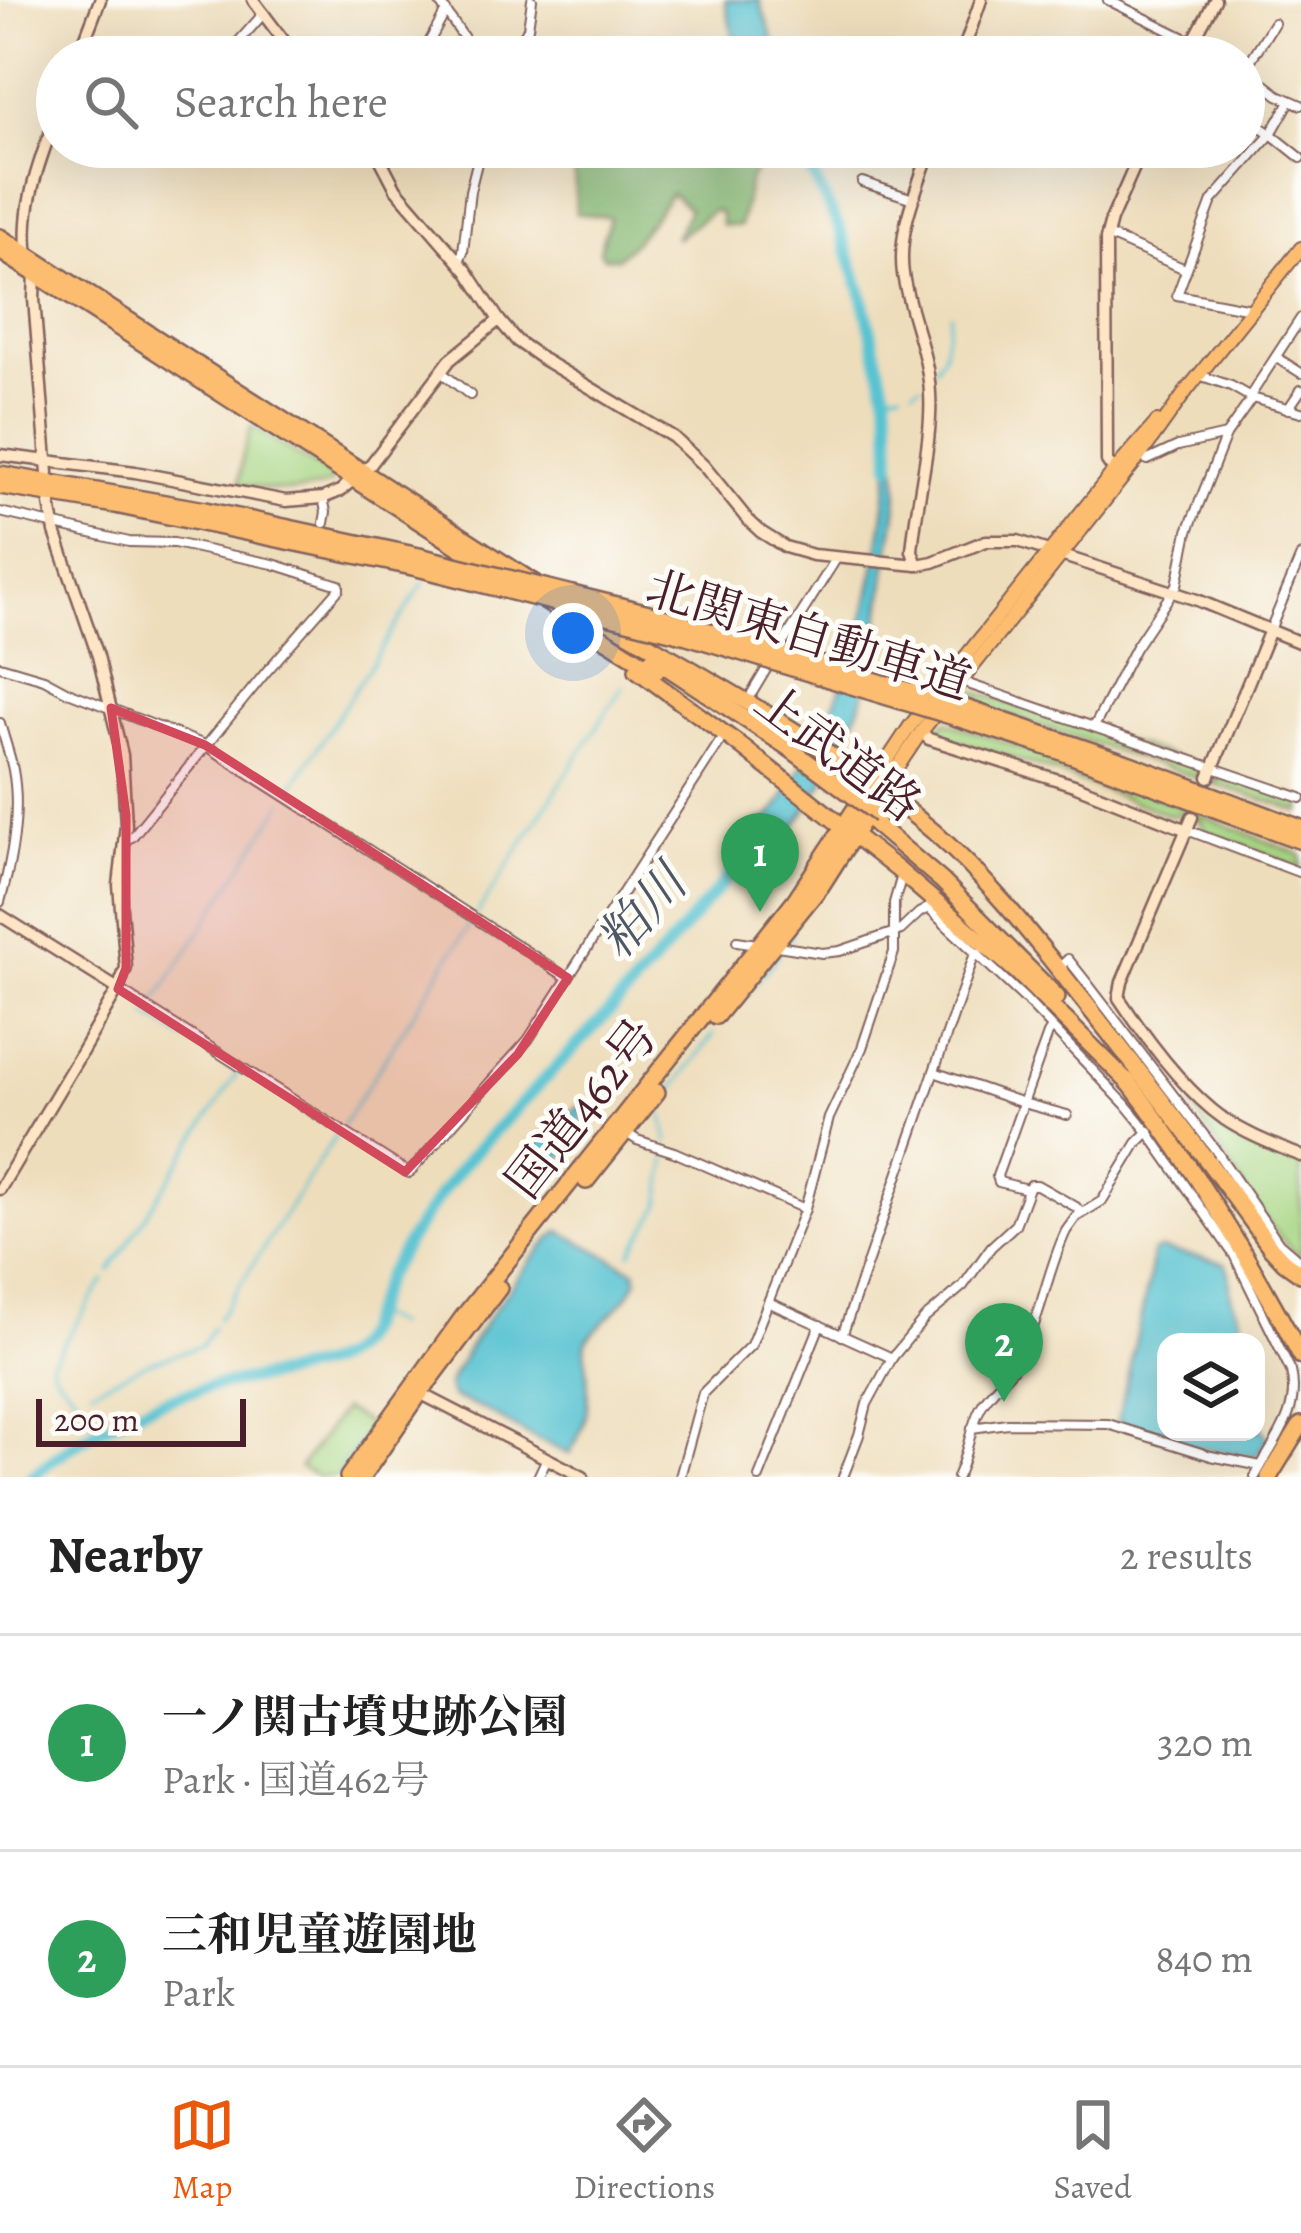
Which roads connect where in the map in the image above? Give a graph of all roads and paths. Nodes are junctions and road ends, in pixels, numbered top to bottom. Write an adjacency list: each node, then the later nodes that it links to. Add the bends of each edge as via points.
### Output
1 (100, 0): 11 (street)
2 (253, 0): 9 (street)
3 (439, 0): 8 (street)
4 (532, 0): 16 (street)
5 (981, 0): 17 (street)
6 (1108, 0): 18 (street)
7 (1215, 0): 19 (street)
8 (446, 11): 14 (street); 15 (street)
9 (263, 13): 12 (street); 13 (street)
10 (1274, 23): 20 (street)
11 (87, 36)
12 (243, 36)
13 (280, 36)
14 (432, 36)
15 (463, 36)
16 (523, 36)
17 (968, 36)
18 (1184, 36)
19 (1194, 36)
20 (1265, 37)
21 (1265, 85): 22 (street)
22 (1290, 101): 23 (street); 25 (street)
23 (1301, 105)
24 (1265, 130): 25 (street)
25 (1271, 134): 26 (street); 27 (street)
26 (1265, 141)
27 (1301, 158)
28 (38, 168): 40 (street)
29 (385, 168): 41 (street)
30 (476, 168): 41 (street)
31 (924, 168): 35 (street)
32 (1134, 168): 36 (street)
33 (1241, 168): 42 (street, via 1212,201)
34 (862, 182): 35 (street)
35 (914, 199): 75 (street, via 903,272 931,401)
36 (1107, 235): 42 (street); 61 (street, via 1107,461)
37 (0, 237): 40 (highway, 上武道路)
38 (1301, 248): 44 (main road)
39 (0, 251): 43 (highway, 上武道路)
40 (27, 254): 43 (street); 63 (highway, 上武道路)
41 (459, 261): 46 (street)
42 (1185, 269): 44 (street, via 1177,295)
43 (34, 272): 60 (street); 63 (highway, 上武道路)
44 (1252, 309): 50 (main road)
45 (1301, 318): 47 (street)
46 (499, 320): 48 (street); 73 (street, via 530,351 686,447 769,538)
47 (1276, 357): 49 (street); 54 (street)
48 (441, 372): 53 (street); 63 (street)
49 (1301, 373)
50 (1199, 375): 51 (main road); 54 (street)
51 (1186, 390): 59 (main road); 61 (main road)
52 (1301, 390): 55 (street)
53 (470, 395)
54 (1251, 397): 55 (street); 57 (street)
55 (1288, 409): 56 (street)
56 (1301, 412)
57 (1226, 435): 59 (street); 78 (street)
58 (0, 454): 60 (street)
59 (1140, 456): 70 (main road)
60 (48, 467): 65 (street, via 135,472 286,501)
61 (1114, 471): 70 (main road)
62 (0, 474): 74 (highway, 北関東自動車道, via 205,510)
63 (359, 475): 65 (street); 77 (highway, 上武道路); 91 (highway, 上武道路)
64 (0, 486): 74 (highway, 北関東自動車道)
65 (322, 498): 68 (street)
66 (50, 504): 69 (street)
67 (0, 512): 69 (street)
68 (324, 523)
69 (52, 524): 76 (street); 84 (street)
70 (1056, 552): 75 (street, via 992,540); 78 (street); 82 (main road); 94 (main road, via 910,726)
71 (1301, 556): 79 (street)
72 (299, 557): 76 (street)
73 (839, 559): 75 (street); 83 (street)
74 (418, 562): 85 (highway, 北関東自動車道, bridge, via 650,614)
75 (916, 565)
76 (290, 569): 90 (street, via 339,589)
77 (496, 571): 91 (highway, 上武道路); 100 (highway)
78 (1173, 591): 79 (street); 87 (street)
79 (1270, 630): 80 (street); 93 (street)
80 (1301, 643)
81 (0, 667): 84 (street)
82 (962, 679): 87 (street); 88 (main road)
83 (752, 692)
84 (111, 708): 90 (street); 101 (street, via 124,771)
85 (958, 712): 92 (highway, 北関東自動車道); 102 (highway, 北関東自動車道)
86 (0, 723): 105 (street, via 16,805)
87 (1094, 727): 93 (street)
88 (921, 732): 94 (main road); 98 (street)
89 (719, 743): 112 (street)
90 (205, 745): 101 (street); 112 (street)
91 (790, 745): 94 (highway, via 844,765); 97 (highway, 上武道路)
92 (1125, 762): 96 (highway); 99 (highway, 北関東自動車道)
93 (1211, 772): 95 (street)
94 (876, 788): 100 (highway, 国道462号); 118 (highway, via 988,885)
95 (1301, 798)
96 (1301, 818)
97 (877, 819): 116 (highway, 上武道路, via 1006,928); 120 (highway, 上武道路, via 1016,953)
98 (1189, 824): 103 (street); 115 (street, via 1120,989)
99 (1301, 828)
100 (850, 831): 104 (highway); 109 (highway, 国道462号)
101 (124, 840): 113 (street, via 126,968)
102 (1301, 845)
103 (1301, 873)
104 (902, 874): 107 (street); 120 (highway)
105 (0, 902)
106 (0, 915): 113 (street)
107 (895, 933): 109 (street, via 834,952); 110 (street, via 928,908); 129 (street, via 862,1048 829,1118)
108 (737, 941): 109 (street)
109 (767, 945): 124 (highway, 国道462号)
110 (978, 953): 114 (street); 119 (street)
111 (1063, 964): 117 (street, via 1068,959)
112 (568, 978): 113 (street, via 518,1054 409,1173)
113 (118, 989): 127 (street)
114 (1052, 1028): 122 (street); 125 (street)
115 (1145, 1033): 117 (street); 126 (street, via 1208,1107)
116 (1108, 1040): 118 (highway); 121 (highway, 上武道路)
117 (1134, 1041): 131 (street, via 1271,1233)
118 (1132, 1061): 121 (highway); 132 (highway, via 1271,1248)
119 (934, 1072): 122 (street); 136 (street)
120 (1130, 1084): 137 (highway, 上武道路, via 1213,1202)
121 (1148, 1091): 135 (highway, 上武道路, via 1235,1218)
122 (1023, 1103): 123 (street); 128 (street, via 997,1180)
123 (1067, 1115)
124 (622, 1129): 129 (street); 139 (highway, 国道462号)
125 (1151, 1129): 130 (street, via 1102,1202); 144 (street, via 1234,1255 1293,1377 1294,1406)
126 (1301, 1156)
127 (0, 1189)
128 (1027, 1190): 130 (street, via 1037,1185); 138 (street, via 1015,1225)
129 (806, 1209): 133 (street)
130 (1081, 1213): 141 (street, via 1056,1253 1021,1358)
131 (1301, 1262)
132 (1301, 1274)
133 (768, 1302): 134 (street); 149 (street, via 751,1345 703,1394)
134 (820, 1325): 136 (street); 150 (street)
135 (1301, 1335)
136 (842, 1336): 138 (street)
137 (1301, 1356)
138 (892, 1358): 151 (street)
139 (415, 1390): 143 (street); 145 (highway, 国道462号); 146 (highway, 国道462号)
140 (1301, 1425): 144 (highway)
141 (971, 1428): 144 (street, via 1108,1424); 152 (street)
142 (1301, 1437): 144 (highway)
143 (547, 1458): 147 (street); 148 (street)
144 (1269, 1473): 153 (street)
145 (369, 1475)
146 (348, 1477)
147 (538, 1477)
148 (583, 1477)
149 (680, 1477)
150 (759, 1477)
151 (843, 1477)
152 (957, 1477)
153 (1255, 1477)

